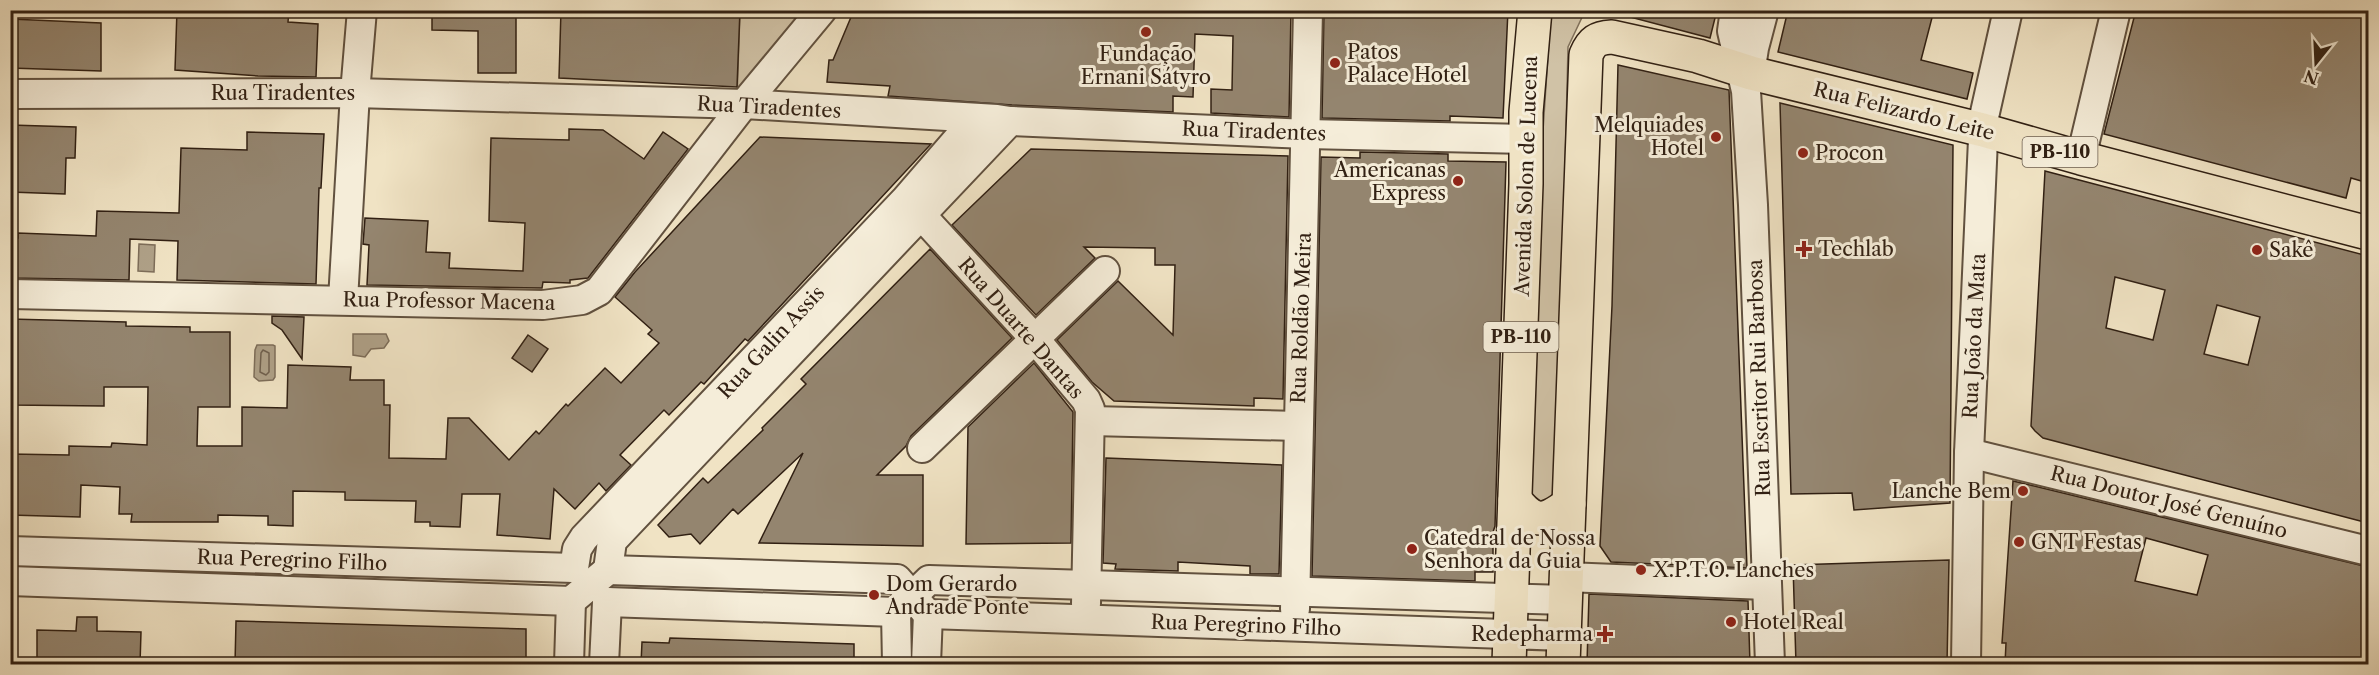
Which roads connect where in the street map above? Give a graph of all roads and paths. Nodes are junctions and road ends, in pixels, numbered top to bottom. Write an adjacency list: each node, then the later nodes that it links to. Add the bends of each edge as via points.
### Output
1 (362, 10): 10 (street)
2 (822, 10): 12 (street, Rua Professor Macena)
3 (1308, 10): 16 (street, Rua Roldão Meira)
4 (1534, 10): 17 (main road, Avenida Solon de Lucena / PB-110)
5 (1735, 10): 9 (street, Rua Escritor Rui Barbosa, via 1732,31)
6 (1764, 10): 9 (street, Rua Escritor Rui Barbosa)
7 (2008, 10): 15 (street, Rua João da Mata)
8 (2116, 10): 18 (street)
9 (1746, 78): 15 (main road, Rua Felizardo Leite / PB-110); 30 (main road, Rua Felizardo Leite / PB-110, via 1698,56 1612,37 1592,42 1586,54); 33 (street, Rua Escritor Rui Barbosa)
10 (355, 93): 11 (street, Rua Tiradentes); 12 (street, Rua Tiradentes); 23 (street)
11 (10, 94)
12 (744, 104): 13 (street, Rua Tiradentes); 23 (street, Rua Professor Macena, via 599,291 591,296 543,305)
13 (976, 118): 14 (street, Rua Tiradentes); 19 (street, Rua Galin Assis)
14 (1010, 121): 16 (street, Rua Tiradentes); 19 (street, Rua Galin Assis)
15 (1983, 130): 18 (main road, Rua Felizardo Leite / PB-110); 28 (street, Rua João da Mata)
16 (1307, 134): 17 (street, Rua Tiradentes); 26 (street, Rua Roldão Meira)
17 (1526, 139): 29 (main road, Avenida Solon de Lucena / PB-110)
18 (2081, 158): 20 (main road, Rua Felizardo Leite / PB-110)
19 (914, 208): 24 (street, Rua Duarte Dantas); 36 (street, Rua Galin Assis, via 584,538 577,549)
20 (2368, 233)
21 (1105, 271): 24 (street)
22 (10, 294): 23 (street, Rua Professor Macena)
23 (343, 300)
24 (1034, 338): 25 (street, Rua Duarte Dantas, via 1086,400); 27 (street)
25 (1091, 421): 26 (street); 37 (street, Rua Duarte Dantas)
26 (1298, 426): 38 (street, Rua Roldão Meira)
27 (922, 448)
28 (1969, 453): 32 (street, Rua Doutor José Genuíno); 50 (street, Rua João da Mata)
29 (1515, 500): 30 (main road, via 1526,514 1540,519 1553,516); 40 (main road, Avenida Solon de Lucena / PB-110)
30 (1569, 504): 34 (main road, PB-110)
31 (10, 551): 36 (street, Rua Peregrino Filho)
32 (2368, 551)
33 (1765, 576): 34 (street, Rua Peregrino Filho); 49 (street, Rua Escritor Rui Barbosa)
34 (1566, 579): 40 (street, Rua Peregrino Filho); 44 (main road, PB-110)
35 (10, 581): 36 (street, Rua Peregrino Filho)
36 (590, 586): 39 (street, Rua Peregrino Filho); 45 (street); 46 (street)
37 (1087, 586): 38 (street, Rua Peregrino Filho); 39 (street, Rua Peregrino Filho); 41 (street, Rua Duarte Dantas)
38 (1295, 592): 40 (street, Rua Peregrino Filho); 42 (street, Rua Roldão Meira)
39 (912, 596): 41 (street, Rua Peregrino Filho); 47 (street); 48 (street)
40 (1511, 598): 43 (main road, Avenida Solon de Lucena / PB-110)
41 (1086, 619): 42 (street, Rua Peregrino Filho)
42 (1294, 626): 43 (street, Rua Peregrino Filho)
43 (1510, 649): 44 (street, Rua Peregrino Filho)
44 (1563, 650)
45 (569, 664)
46 (604, 664)
47 (897, 664)
48 (926, 664)
49 (1770, 664)
50 (1966, 664)

